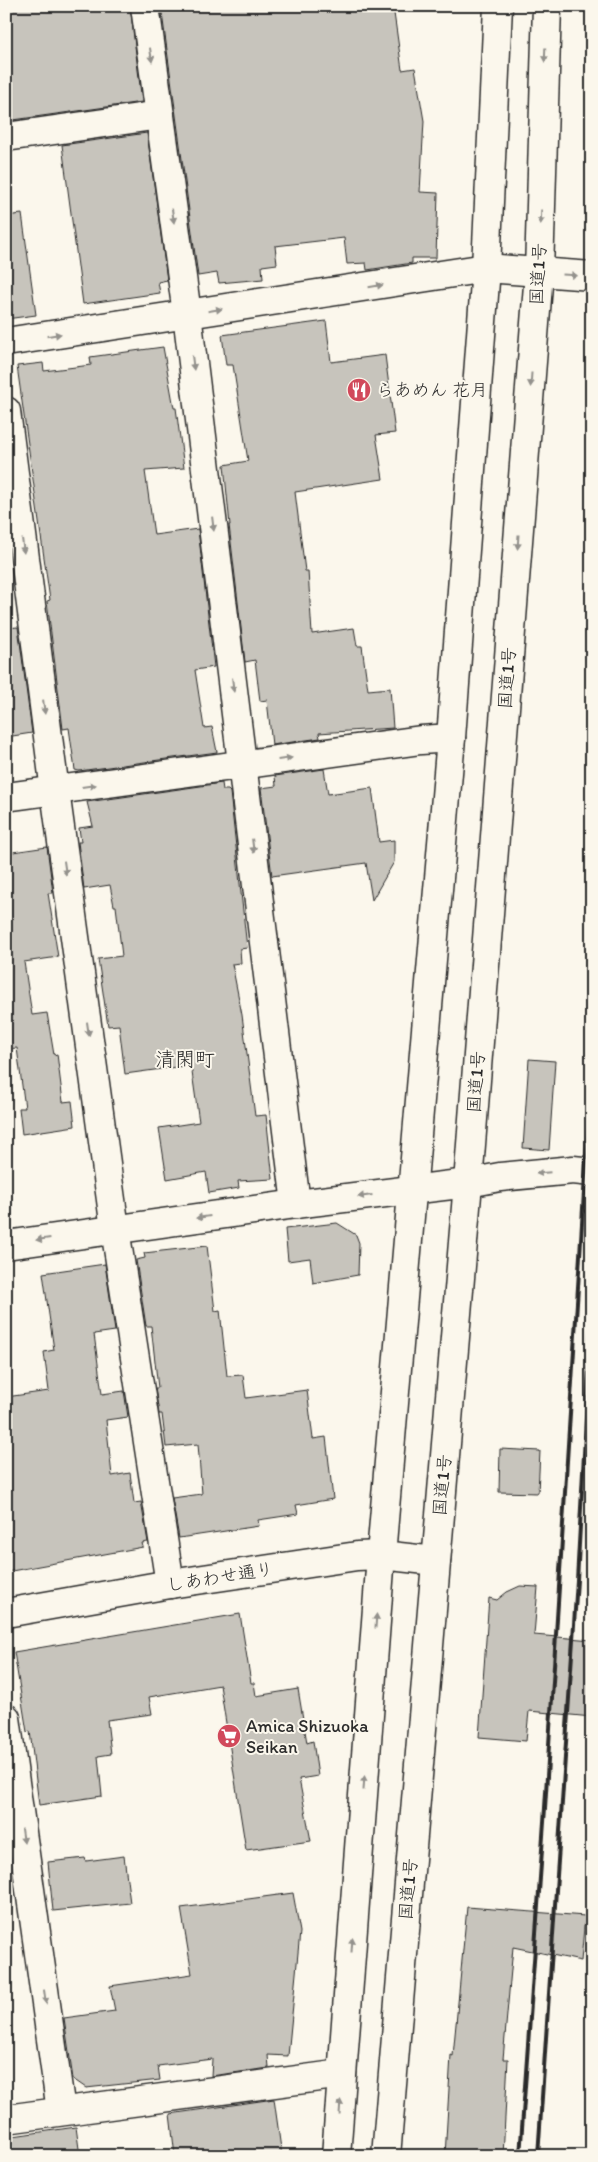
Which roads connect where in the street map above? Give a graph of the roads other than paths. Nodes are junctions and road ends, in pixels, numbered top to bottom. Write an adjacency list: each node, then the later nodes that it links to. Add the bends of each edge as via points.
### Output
1 (145, 6): 4 (main road, one-way to 4)
2 (498, 6): 6 (main road)
3 (547, 6): 7 (main road, 国道1号, one-way to 7)
4 (160, 115): 5 (main road); 9 (main road, one-way to 9)
5 (6, 137)
6 (486, 268): 7 (main road); 9 (main road, one-way to 6); 12 (main road)
7 (539, 272): 8 (main road, one-way to 8); 17 (main road, 国道1号, one-way to 17)
8 (592, 276)
9 (187, 314): 10 (main road, one-way to 9); 13 (main road, one-way to 13)
10 (6, 342)
11 (6, 411): 14 (main road, one-way to 14)
12 (451, 738): 13 (main road, one-way to 12); 18 (main road)
13 (243, 766): 14 (main road, one-way to 13); 19 (main road, one-way to 19)
14 (54, 791): 15 (main road); 20 (main road, one-way to 20)
15 (6, 797)
16 (592, 1172): 17 (main road, one-way to 17, via 573,1170 500,1177)
17 (468, 1184): 18 (main road); 23 (main road, 国道1号)
18 (413, 1190): 19 (main road, one-way to 19); 22 (main road)
19 (296, 1204): 20 (main road, one-way to 20)
20 (115, 1229): 21 (main road, one-way to 21); 24 (main road)
21 (6, 1245)
22 (381, 1555): 23 (main road, しあわせ通り); 24 (main road, しあわせ通り); 27 (main road, one-way to 22)
23 (436, 1560): 31 (main road, 国道1号)
24 (170, 1584): 25 (main road, しあわせ通り)
25 (6, 1613)
26 (6, 1718): 28 (main road, one-way to 28)
27 (342, 2074): 28 (main road); 30 (main road, one-way to 27)
28 (61, 2112): 29 (main road)
29 (6, 2119)
30 (336, 2156)
31 (386, 2156)

